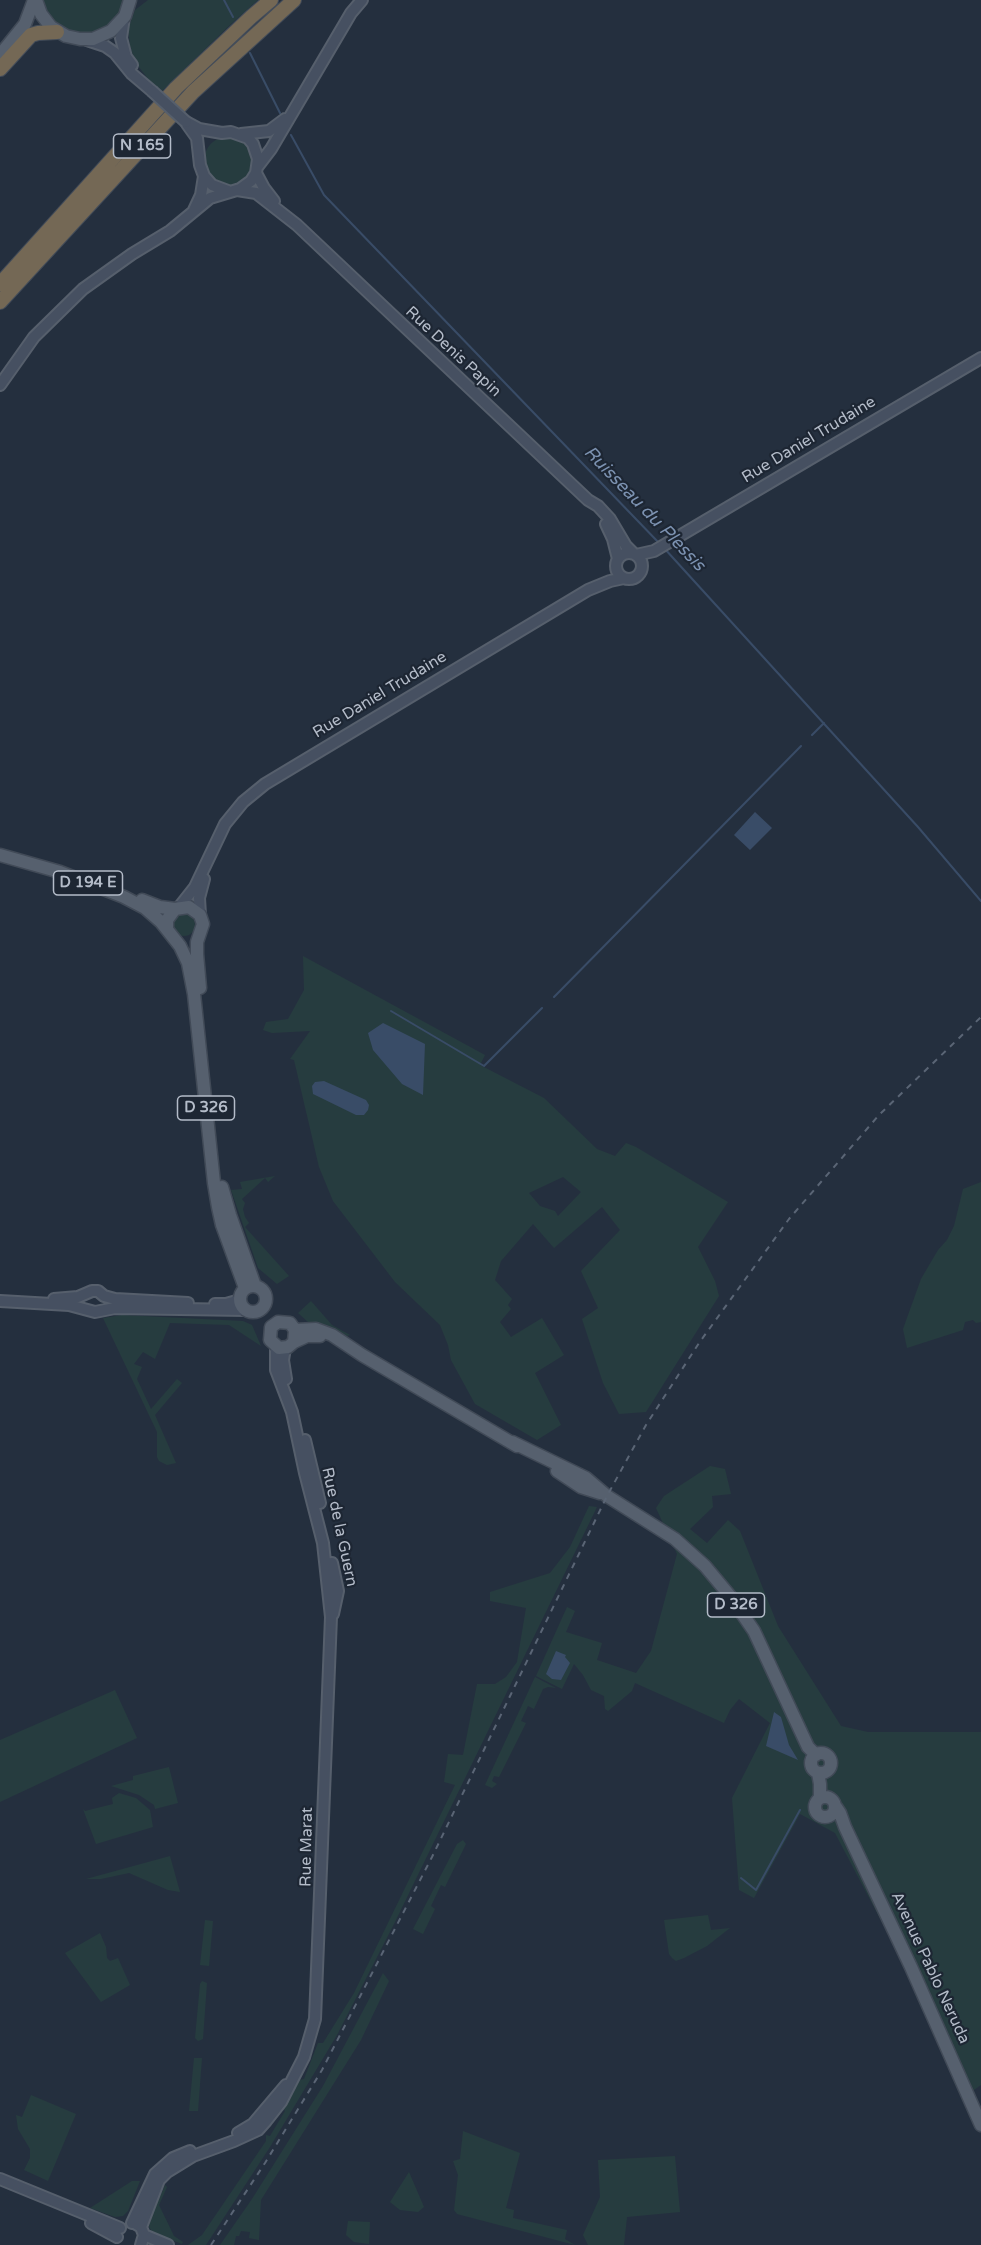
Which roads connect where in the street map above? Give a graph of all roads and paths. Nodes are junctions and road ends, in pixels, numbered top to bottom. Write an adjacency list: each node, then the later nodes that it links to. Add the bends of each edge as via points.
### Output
1 (35, 0): 6 (main road); 8 (main road, via 25,24)
2 (271, 0): 22 (highway, N 165, via 176,88)
3 (294, 0): 25 (highway, N 165, via 193,92)
4 (362, 0): 13 (main road)
5 (130, 6): 7 (main road, via 117,26); 11 (main road, via 121,38 126,57)
6 (54, 29): 7 (main road, via 73,38); 9 (main road, via 30,32); 10 (highway, via 32,35)
7 (87, 39): 11 (main road, via 115,53)
8 (0, 55)
9 (0, 63)
10 (0, 69)
11 (152, 91): 12 (main road, bridge)
12 (186, 122): 14 (main road); 16 (main road, via 197,138)
13 (279, 129): 15 (main road); 17 (main road)
14 (222, 133): 15 (main road); 16 (main road, via 209,140)
15 (241, 134): 17 (main road, via 253,144)
16 (200, 158): 18 (main road)
17 (257, 170): 19 (main road, via 246,185); 21 (main road, Rue Denis Papin, via 268,195)
18 (204, 176): 19 (main road, via 212,185); 20 (main road)
19 (233, 190): 20 (main road, via 210,198); 21 (main road, Rue Denis Papin, via 256,193)
20 (193, 213): 27 (main road, via 66,304 27,345)
21 (297, 225): 28 (main road, Rue Denis Papin)
22 (41, 241): 23 (highway, via 18,254); 24 (highway, N 165)
23 (0, 271)
24 (0, 284)
25 (0, 302)
26 (981, 358): 29 (main road, Rue Daniel Trudaine)
27 (0, 385)
28 (588, 500): 30 (main road, Rue Denis Papin, via 606,514); 31 (main road, Rue Denis Papin, via 609,530)
29 (654, 551): 30 (main road, Rue Daniel Trudaine); 32 (main road, Rue Daniel Trudaine)
30 (635, 554): 31 (main road, via 625,554); 32 (main road)
31 (617, 561): 33 (main road, via 618,574); 34 (main road, Rue Daniel Trudaine)
32 (643, 566): 33 (main road, via 638,576)
33 (624, 578): 34 (main road, Rue Daniel Trudaine)
34 (588, 590): 36 (main road, Rue Daniel Trudaine, via 265,784 232,815)
35 (0, 853): 37 (main road, D 194 E, via 56,867 160,907); 39 (main road, D 194 E, via 124,897 155,915)
36 (211, 853): 37 (main road, Rue Daniel Trudaine, via 195,887); 38 (main road, Rue Daniel Trudaine, via 199,898)
37 (178, 908): 38 (main road, via 189,907); 39 (main road, via 168,915)
38 (200, 915): 40 (main road, via 203,924)
39 (170, 934): 40 (main road, via 187,942); 43 (main road, D 326, via 188,963 194,993 222,1225)
40 (198, 936): 43 (main road, D 326, via 196,954 223,1194)
41 (87, 1294): 42 (main road, via 98,1291); 44 (main road); 45 (main road, via 84,1303)
42 (104, 1296): 43 (main road, via 226,1304); 46 (main road)
43 (252, 1300): 46 (main road); 47 (main road)
44 (0, 1301): 45 (main road)
45 (89, 1310): 46 (main road)
46 (101, 1310)
47 (274, 1324): 48 (main road, via 286,1322); 48 (main road, via 270,1340)
48 (288, 1342): 49 (main road, Rue de la Guern, via 276,1370 292,1412 323,1543); 50 (main road, Avenue Pablo Neruda / D 326, via 316,1329 332,1335 607,1496 675,1539 705,1566 754,1632 808,1747 816,1755 829,1758 831,1764 822,1772 829,1805 844,1827 916,1977)
49 (332, 1617): 53 (main road, Rue Marat, via 318,1988 315,2019 304,2057 296,2073 253,2124 169,2160 155,2174)
50 (981, 2125)
51 (0, 2179): 54 (main road)
52 (0, 2186): 54 (main road)
53 (141, 2236): 54 (main road); 55 (main road)
54 (119, 2237)
55 (168, 2245)

